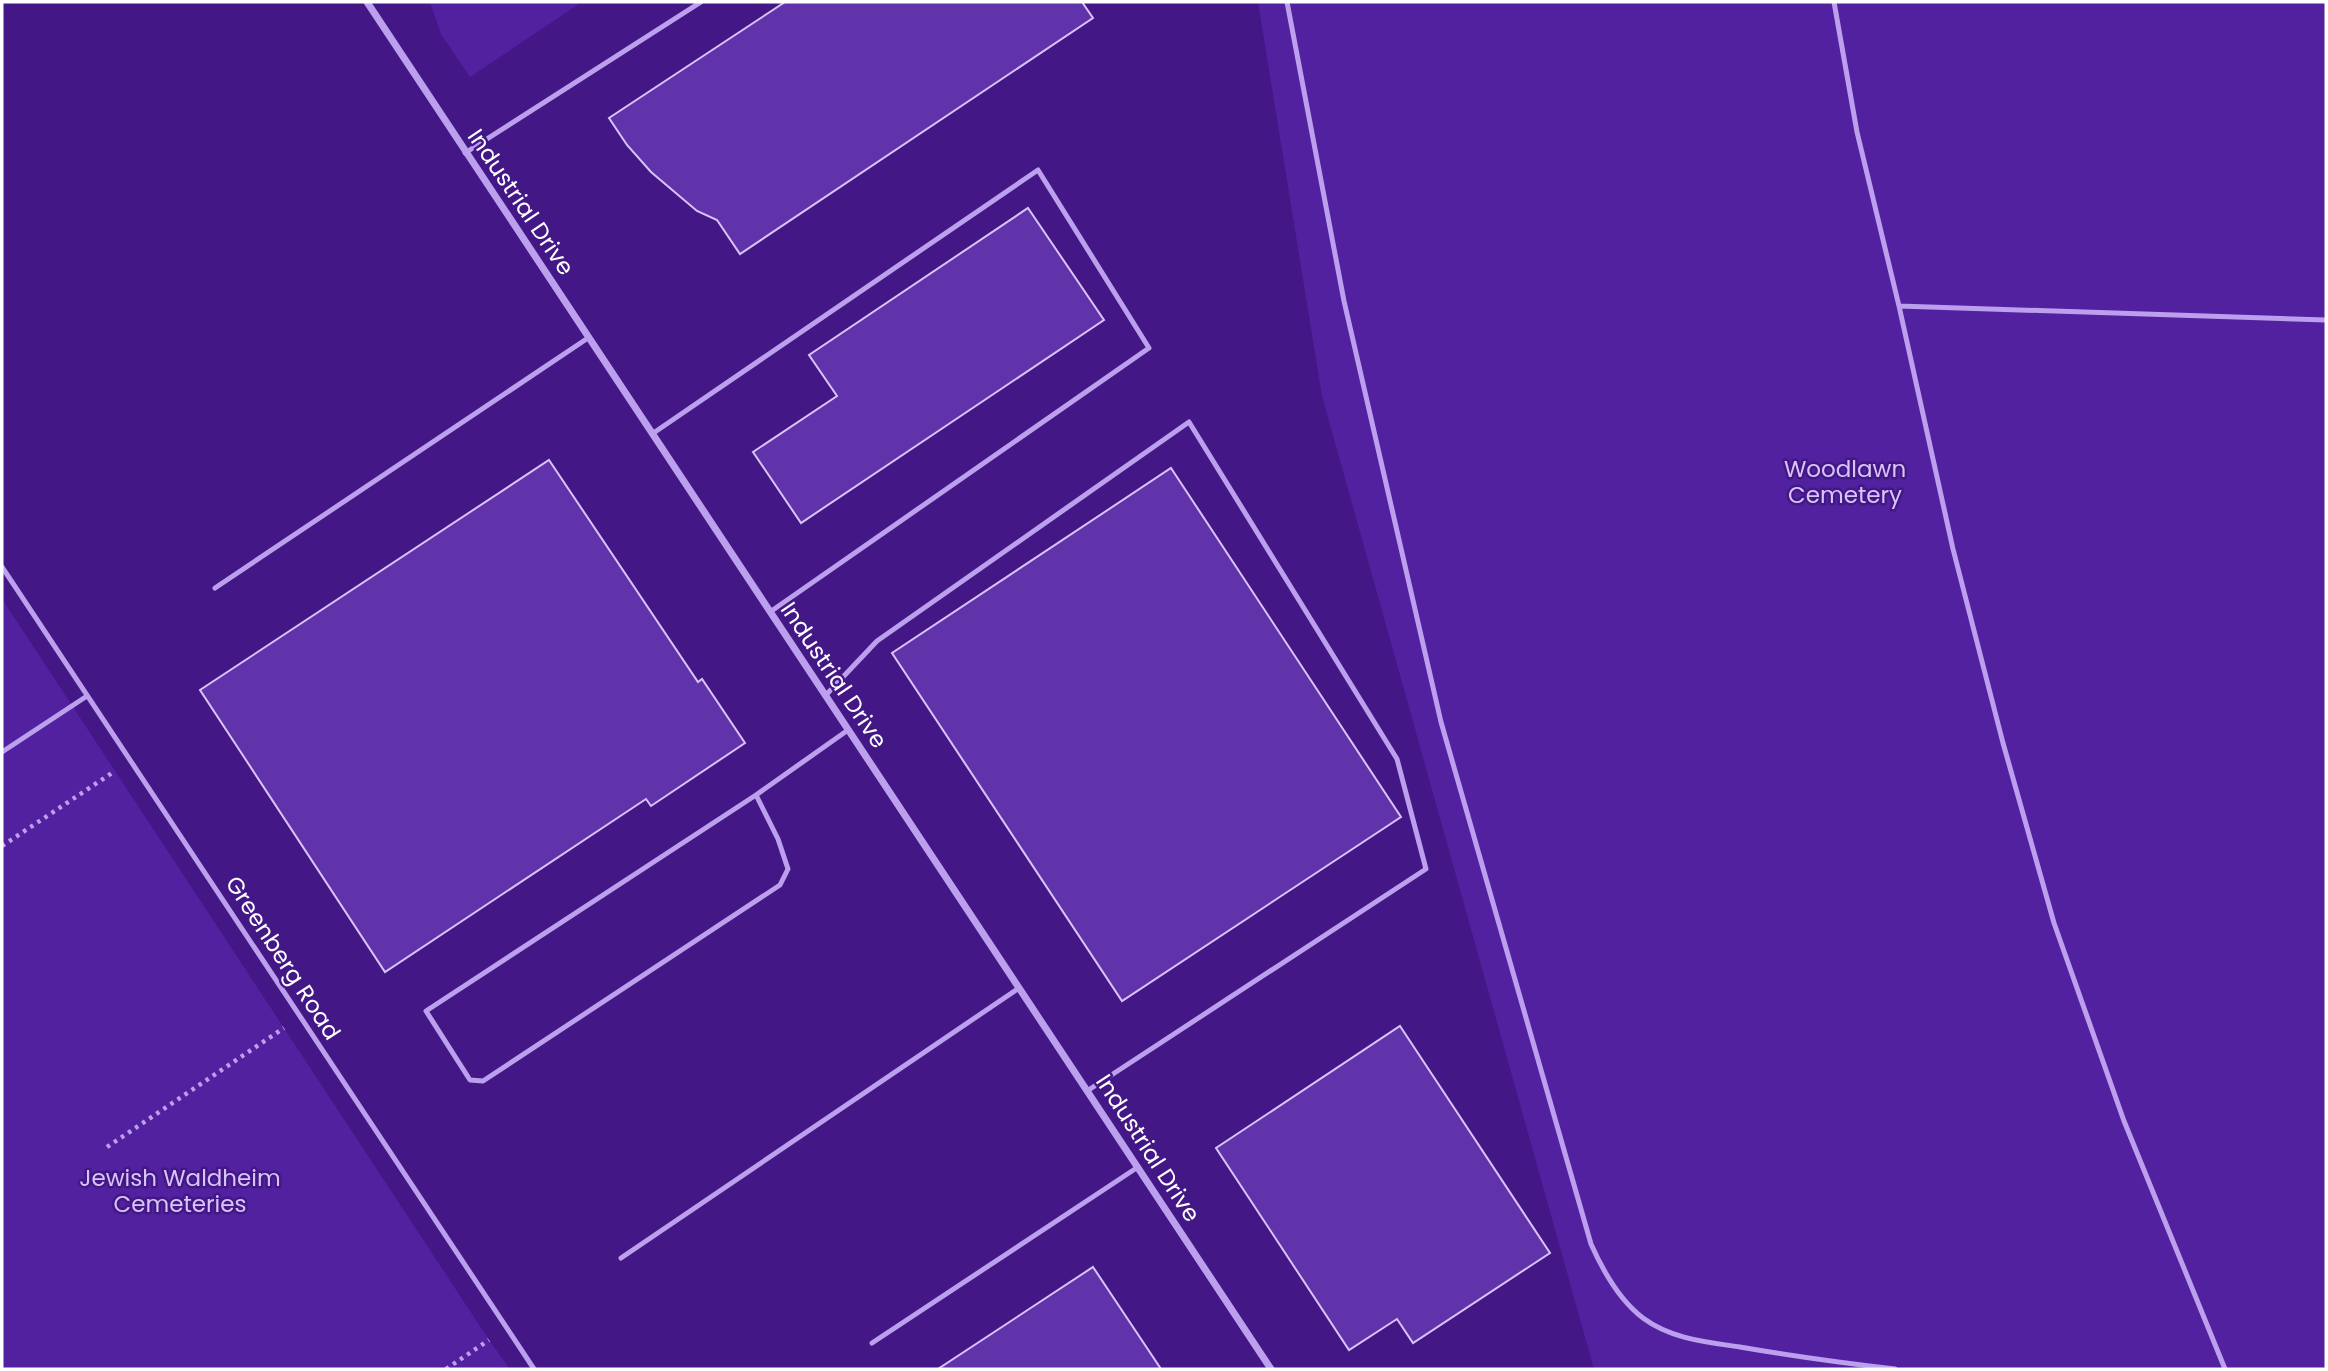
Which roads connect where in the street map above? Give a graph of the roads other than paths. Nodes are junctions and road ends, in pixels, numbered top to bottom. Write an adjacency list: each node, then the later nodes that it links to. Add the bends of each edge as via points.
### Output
1 (367, 2): 5 (street, Industrial Drive)
2 (702, 2): 5 (lane)
3 (1287, 2): 25 (lane, via 1344,301 1441,722 1591,1244 1622,1297 1642,1318 1667,1331 1768,1352)
4 (1834, 2): 6 (lane, via 1857,132)
5 (465, 153): 8 (street, Industrial Drive)
6 (1899, 306): 7 (lane); 26 (lane, via 1953,549 2054,923 2124,1121)
7 (2326, 320)
8 (588, 338): 9 (street, Industrial Drive); 11 (lane)
9 (652, 434): 12 (street, Industrial Drive); 12 (lane, via 1038,170 1149,348)
10 (2, 567): 13 (lane, Greenberg Road)
11 (215, 588)
12 (770, 612): 14 (street, Industrial Drive)
13 (88, 696): 16 (lane); 23 (lane, Greenberg Road)
14 (825, 696): 15 (street, Industrial Drive); 19 (lane, via 877,641 1189,422 1397,759 1426,869)
15 (848, 730): 17 (lane); 18 (street, Industrial Drive)
16 (2, 752)
17 (756, 795): 17 (lane, via 426,1011 470,1080 484,1081 780,885 789,869)
18 (1019, 988): 19 (street, Industrial Drive); 21 (lane)
19 (1087, 1091): 20 (street, Industrial Drive)
20 (1138, 1167): 22 (lane); 24 (street, Industrial Drive)
21 (621, 1258)
22 (872, 1343)
23 (534, 1369)
24 (1271, 1369)
25 (1895, 1369)
26 (2225, 1369)

